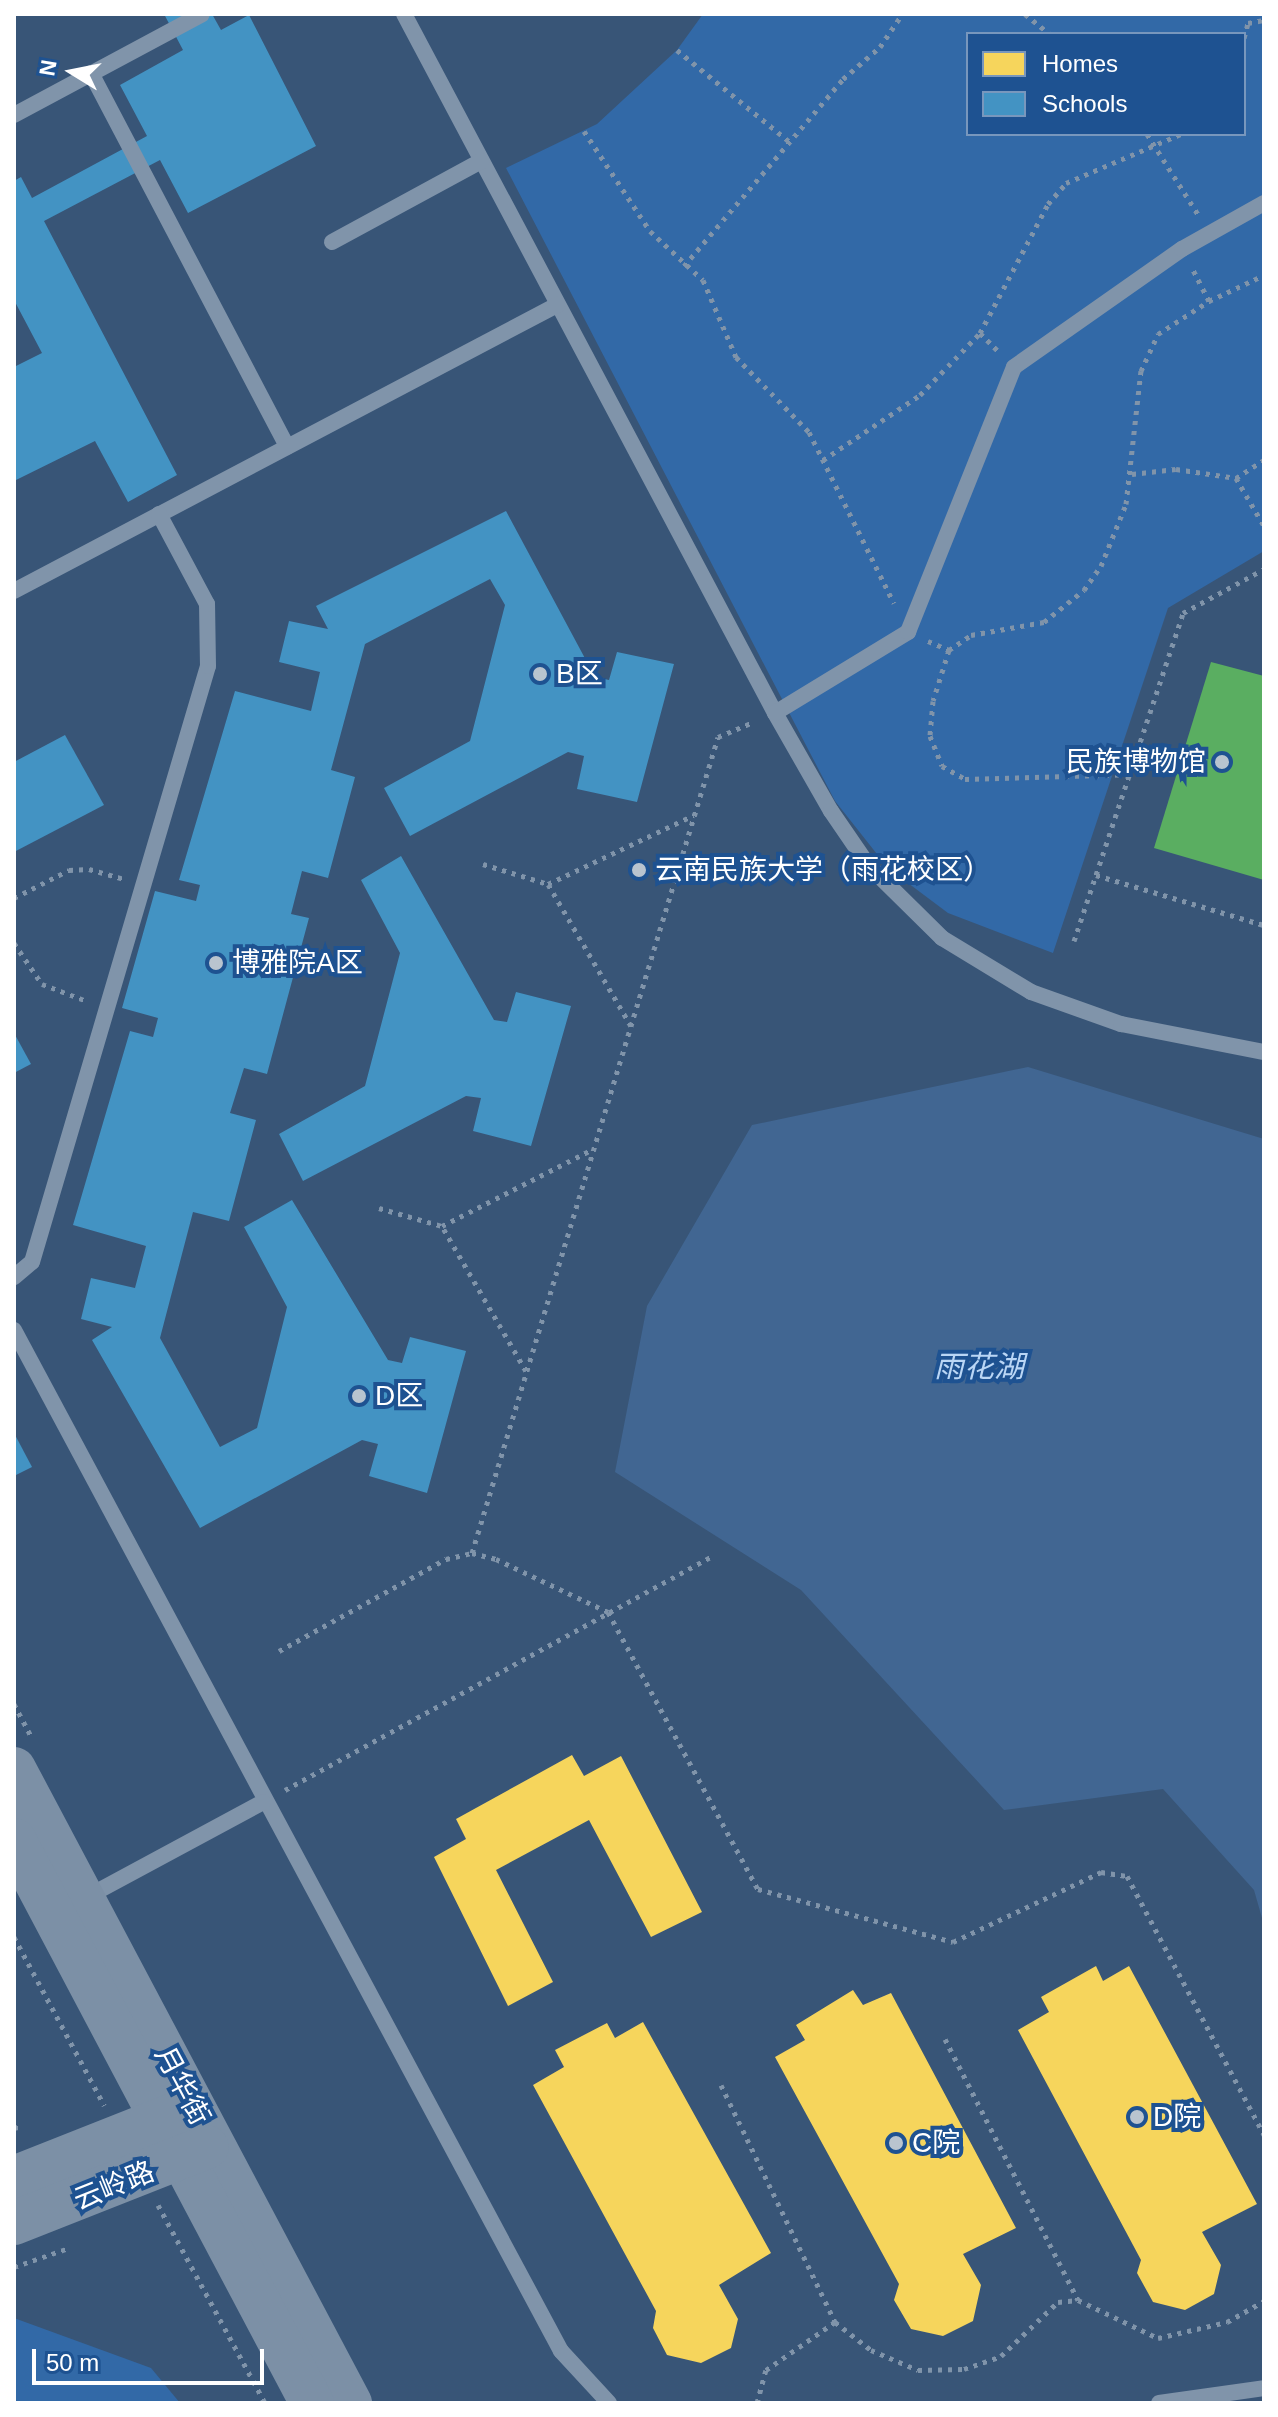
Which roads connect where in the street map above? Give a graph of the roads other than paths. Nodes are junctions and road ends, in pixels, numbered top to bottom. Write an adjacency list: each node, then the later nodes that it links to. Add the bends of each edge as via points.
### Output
1 (202, 14): 3 (lane)
2 (404, 14): 5 (lane)
3 (91, 73): 4 (lane); 9 (lane)
4 (14, 115)
5 (481, 161): 7 (lane); 8 (lane)
6 (1264, 203): 12 (lane, via 1182,249 1014,367 908,632)
7 (332, 242)
8 (557, 305): 9 (lane); 12 (lane)
9 (287, 447): 10 (lane)
10 (159, 514): 11 (lane); 14 (lane, via 207,604 208,666 32,1262)
11 (14, 591)
12 (775, 713): 13 (lane, via 868,865 942,938 1031,992 1121,1024)
13 (1264, 1052)
14 (14, 1277)
15 (14, 1330): 17 (lane)
16 (14, 1769): 19 (street, 月华街)
17 (263, 1802): 19 (lane); 26 (lane, via 561,2351)
18 (14, 1840): 20 (street, 月华街)
19 (83, 1899): 20 (street, 月华街)
20 (188, 2133): 21 (street, 云岭路); 22 (street, 云岭路); 24 (street, 月华街); 25 (street, 月华街)
21 (14, 2178)
22 (14, 2223)
23 (1264, 2388): 27 (lane)
24 (312, 2403)
25 (350, 2403)
26 (609, 2403)
27 (1159, 2403)

